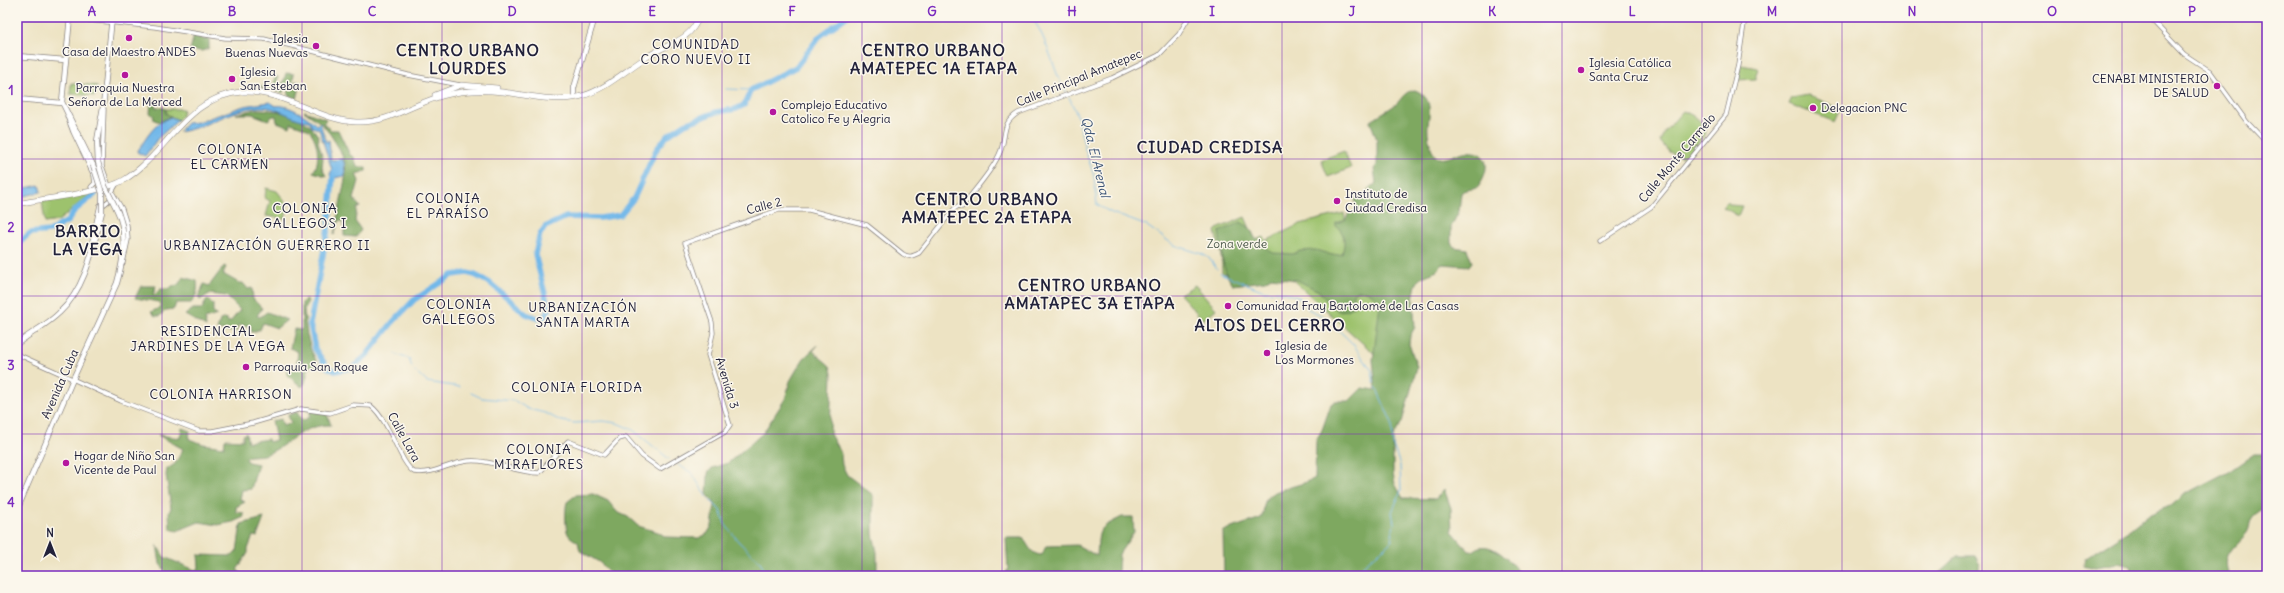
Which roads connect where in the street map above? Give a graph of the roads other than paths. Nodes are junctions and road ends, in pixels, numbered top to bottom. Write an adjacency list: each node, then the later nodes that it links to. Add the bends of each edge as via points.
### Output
1 (595, 17): 13 (main road)
2 (695, 17): 13 (highway, via 689,29 678,39 653,50 593,89)
3 (698, 17): 14 (highway, via 694,28 683,39 649,55 601,88)
4 (1189, 17): 33 (street, Calle Principal Amatepec, via 1179,34 1159,55 1112,78 1018,113 1011,118 1005,128 1002,148 997,158 920,253)
5 (1745, 17): 31 (street, Calle Monte Carmelo, via 1738,65 1726,115 1651,207)
6 (2149, 17): 20 (street, via 2184,54 2210,71)
7 (69, 18): 8 (street); 10 (main road)
8 (111, 20): 11 (street, via 225,38 264,39 408,75); 18 (main road, Avenida Cuba)
9 (17, 56): 10 (main road)
10 (65, 60): 17 (main road)
11 (461, 85): 12 (highway, via 462,90); 13 (highway); 19 (highway, via 395,113 372,119 341,118 273,94 252,90 218,94)
12 (459, 92): 15 (highway, via 494,91); 19 (highway, via 370,122 330,118 268,95 250,92 219,97)
13 (574, 96): 14 (highway); 15 (highway)
14 (582, 96): 15 (highway)
15 (566, 98)
16 (17, 99): 17 (main road)
17 (63, 104): 23 (street); 30 (main road, bridge, via 93,164 102,193)
18 (103, 107): 22 (street); 34 (main road, Avenida Cuba, bridge, via 97,142 98,162 105,186 122,220)
19 (191, 112): 21 (highway)
20 (2267, 143)
21 (142, 164): 24 (highway); 25 (highway)
22 (103, 171): 23 (street, via 100,177 96,178); 24 (street)
23 (93, 174): 26 (street, via 95,183)
24 (108, 183): 26 (highway)
25 (118, 183): 26 (highway); 27 (street, via 112,189)
26 (91, 189): 28 (highway); 29 (highway); 30 (street, via 99,193)
27 (114, 196): 30 (street); 34 (street, Avenida Cuba, via 122,209 128,230)
28 (17, 200)
29 (17, 204)
30 (101, 210): 35 (main road, via 89,264 77,290 61,311)
31 (1600, 241)
32 (685, 243): 33 (street, Calle 2, via 779,210 809,210 867,225); 38 (street, Avenida 3, via 712,322 709,358 730,425 726,432)
33 (910, 257)
34 (122, 266): 37 (main road, Avenida Cuba)
35 (17, 344)
36 (17, 354): 37 (street, Calle Lara)
37 (73, 378): 38 (street, Calle Lara, via 122,401 200,431 254,423 301,409 330,413 353,405 371,406 381,416 406,464 414,472 428,472 471,461 539,473 568,441 604,455 624,437 628,438 642,456); 39 (main road, Avenida Cuba)
38 (660, 469)
39 (17, 510)

